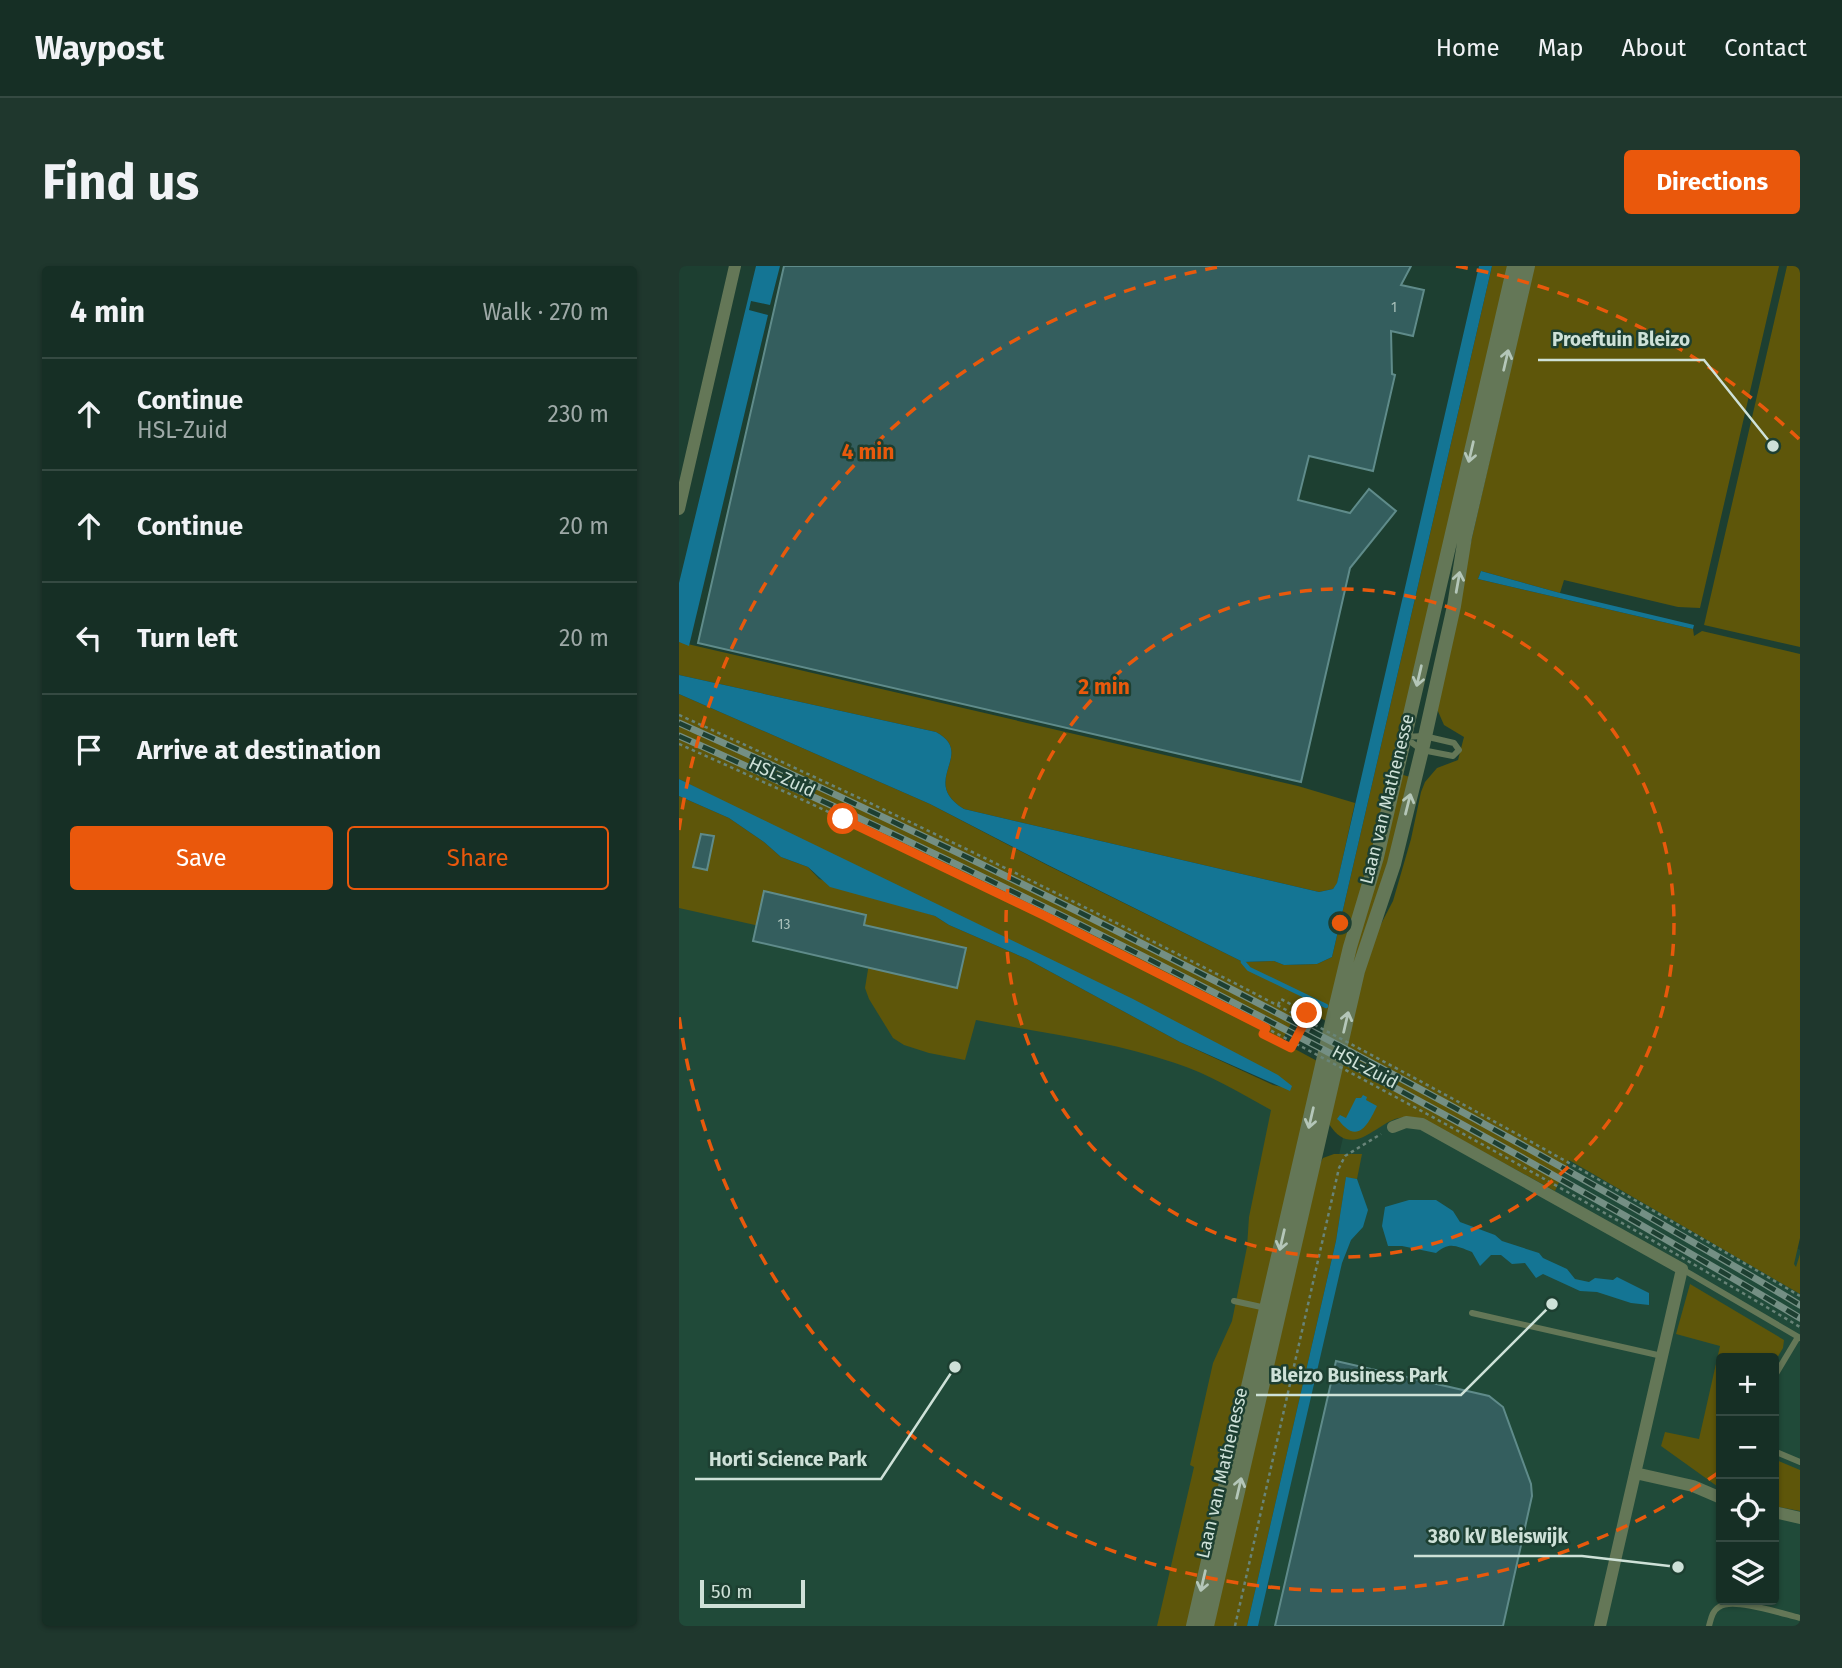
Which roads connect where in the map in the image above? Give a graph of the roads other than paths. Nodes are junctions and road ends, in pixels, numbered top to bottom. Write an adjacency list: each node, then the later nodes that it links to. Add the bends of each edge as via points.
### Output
1 (735, 266): 4 (street)
2 (1514, 266): 5 (street, Laan van Mathenesse, one-way to 5)
3 (1528, 266): 6 (street, Laan van Mathenesse, one-way to 3)
4 (679, 509)
5 (1404, 737): 6 (lane); 6 (lane); 10 (street, Laan van Mathenesse, one-way to 10, via 1377,857 1342,980)
6 (1423, 743): 6 (lane, via 1453,756 1459,750 1454,743); 10 (street, Laan van Mathenesse, one-way to 6, via 1358,971 1394,864)
7 (1394, 1127): 8 (street, via 1406,1122 1422,1124)
8 (1682, 1269): 12 (lane); 13 (street)
9 (1234, 1301): 10 (lane)
10 (1273, 1310): 22 (street, Laan van Mathenesse, one-way to 22); 23 (street, Laan van Mathenesse, one-way to 10)
11 (1472, 1313): 13 (lane)
12 (1799, 1338): 14 (lane)
13 (1662, 1356): 17 (street)
14 (1779, 1369)
15 (1779, 1453): 16 (lane)
16 (1800, 1462)
17 (1635, 1473): 18 (street); 24 (street)
18 (1716, 1496)
19 (1779, 1513): 20 (street)
20 (1800, 1518)
21 (1800, 1618): 25 (lane, via 1732,1603 1714,1612)
22 (1193, 1626)
23 (1206, 1626)
24 (1600, 1626)
25 (1709, 1626)

